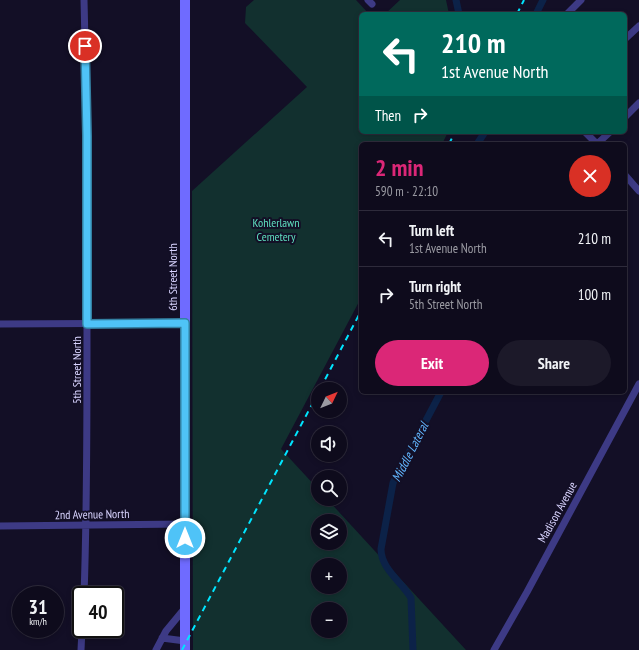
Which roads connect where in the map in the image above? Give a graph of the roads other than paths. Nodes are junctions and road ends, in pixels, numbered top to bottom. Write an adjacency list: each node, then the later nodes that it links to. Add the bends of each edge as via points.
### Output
1 (84, 0): 18 (street, 5th Street North)
2 (185, 0): 16 (street, 6th Street North)
3 (581, 0): 4 (street)
4 (569, 12)
5 (639, 26): 6 (street)
6 (627, 37)
7 (639, 103): 8 (street)
8 (627, 115)
9 (588, 134): 11 (street)
10 (608, 134): 12 (street)
11 (595, 142)
12 (599, 142)
13 (627, 176): 14 (street)
14 (636, 182): 15 (street)
15 (639, 191)
16 (185, 323): 18 (street); 20 (street, 6th Street North)
17 (0, 324): 18 (street)
18 (87, 324): 22 (street, 5th Street North)
19 (639, 384): 30 (street, Madison Avenue)
20 (185, 524): 22 (street, 2nd Avenue North); 24 (street, 6th Street North)
21 (0, 526): 22 (street, 2nd Avenue North)
22 (87, 526): 23 (street, 5th Street North)
23 (84, 586)
24 (185, 608): 26 (street); 27 (street, 6th Street North)
25 (82, 638): 28 (street)
26 (162, 638): 27 (street); 29 (street)
27 (185, 645)
28 (81, 650)
29 (156, 650)
30 (494, 650)

